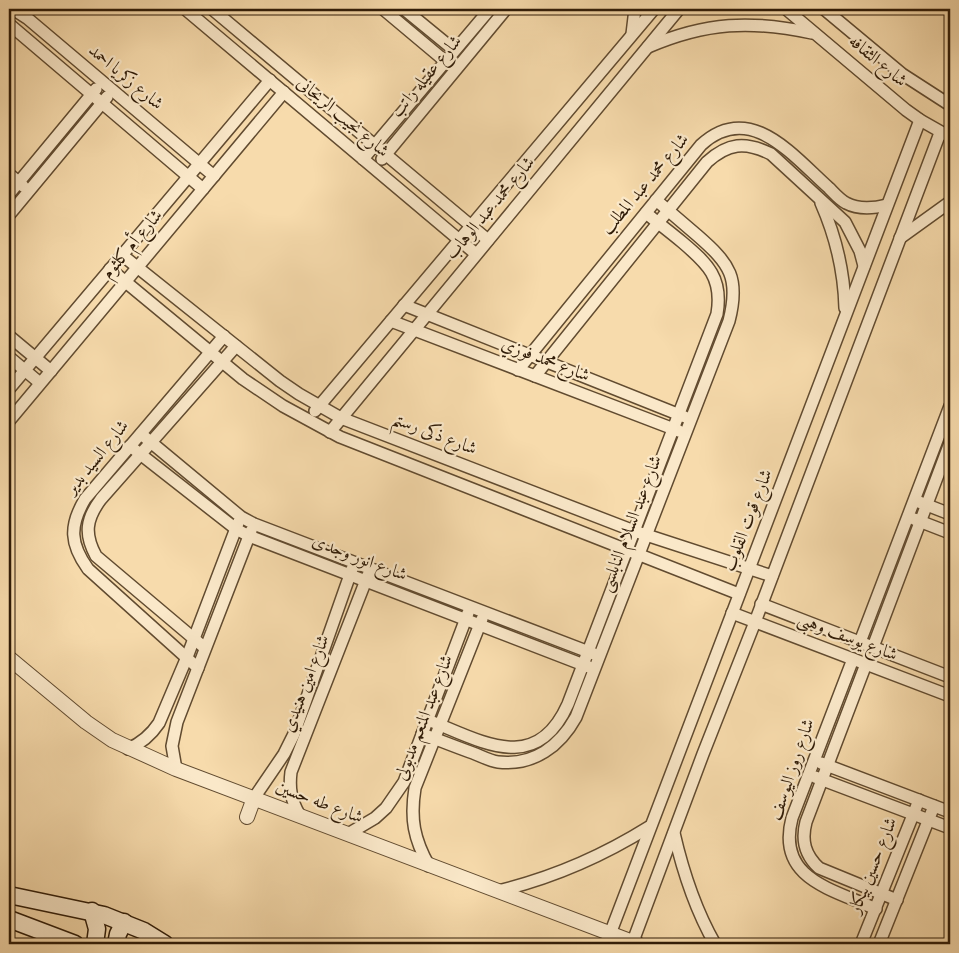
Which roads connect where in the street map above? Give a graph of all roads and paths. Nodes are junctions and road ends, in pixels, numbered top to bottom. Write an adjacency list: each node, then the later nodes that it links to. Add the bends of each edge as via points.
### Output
1 (13, 9): 20 (street, شارع زكريا احمد)
2 (185, 9): 19 (street, شارع نجيب الريحانى)
3 (212, 9): 28 (street, شارع نجيب الريحانى)
4 (383, 9): 18 (street)
5 (404, 9): 17 (street)
6 (490, 9): 17 (street, شارع عقيله راتب)
7 (506, 9): 29 (street, شارع عقيله راتب)
8 (635, 9): 15 (street)
9 (654, 9): 15 (street, شارع محمد عبد الوهاب)
10 (678, 9): 16 (street, شارع محمد عبد الوهاب)
11 (786, 9): 14 (street, شارع الثقافه)
12 (824, 9): 25 (street, شارع الثقافه, via 902,74)
13 (9, 24): 23 (street, شارع زكريا احمد)
14 (816, 34): 16 (street, via 758,25 729,25 700,29); 26 (street, شارع الثقافه)
15 (632, 35): 48 (street, شارع محمد عبد الوهاب)
16 (646, 48): 51 (street, شارع محمد عبد الوهاب)
17 (454, 50): 18 (street, شارع عقيله راتب)
18 (445, 61): 28 (street, شارع عقيله راتب)
19 (270, 80): 22 (street, شارع نجيب الريحانى); 31 (street, شارع أم كلثوم)
20 (102, 82): 21 (street, شارع زكريا احمد); 23 (street)
21 (112, 90): 24 (street); 31 (street, شارع زكريا احمد)
22 (284, 92): 30 (street, شارع نجيب الريحانى); 34 (street, شارع أم كلثوم)
23 (91, 94): 24 (street, شارع زكريا احمد); 36 (street)
24 (102, 103): 35 (street, شارع زكريا احمد); 38 (street)
25 (950, 105)
26 (920, 120): 27 (street, شارع الثقافه); 43 (street, شارع قوت القلوب)
27 (945, 135): 49 (street)
28 (374, 145): 29 (street, شارع نجيب الريحانى); 30 (street, شارع عقيله راتب)
29 (386, 155): 32 (street, شارع عقيله راتب); 48 (street, شارع نجيب الريحانى)
30 (363, 158): 32 (street, شارع نجيب الريحانى)
31 (199, 164): 34 (street, شارع زكريا احمد); 35 (street, شارع أم كلثوم)
32 (375, 168): 50 (street, شارع نجيب الريحانى)
33 (9, 174): 36 (street)
34 (214, 176): 37 (street, شارع أم كلثوم)
35 (188, 177): 37 (street, شارع زكريا احمد); 53 (street, شارع أم كلثوم)
36 (18, 182): 38 (street); 39 (street)
37 (203, 189): 55 (street, شارع أم كلثوم)
38 (28, 191): 39 (street)
39 (12, 198): 46 (street)
40 (819, 199): 44 (street, شارع محمد عبد المطلب, via 771,154 744,145 717,153); 54 (street, شارع محمد عبد المطلب, via 845,222); 60 (street, via 840,255)
41 (656, 200): 43 (street, شارع محمد عبد المطلب, via 710,137 726,130 743,128 760,131 774,140 846,203 866,208); 44 (street, شارع عبد السلام النابلسى); 45 (street, شارع محمد عبد المطلب)
42 (950, 202): 49 (street)
43 (888, 205): 54 (street, شارع قوت القلوب)
44 (669, 211): 47 (street, شارع محمد عبد المطلب); 82 (street, شارع عبد السلام النابلسى, via 717,253 725,263 734,289 729,321)
45 (646, 213): 47 (street, شارع عبد السلام النابلسى); 67 (street, شارع محمد عبد المطلب)
46 (9, 214)
47 (659, 223): 71 (street, شارع محمد عبد المطلب); 80 (street, شارع عبد السلام النابلسى, via 709,267 718,290 717,314)
48 (471, 226): 50 (street, شارع محمد عبد الوهاب); 51 (street, شارع نجيب الريحانى)
49 (900, 238): 111 (street)
50 (460, 240): 52 (street, شارع نجيب الريحانى); 58 (street, شارع محمد عبد الوهاب)
51 (488, 240): 52 (street, شارع محمد عبد الوهاب)
52 (476, 254): 59 (street, شارع محمد عبد الوهاب)
53 (122, 255): 55 (street, شارع ذكى رستم); 56 (street, شارع أم كلثوم)
54 (864, 266): 60 (street, شارع قوت القلوب)
55 (137, 267): 57 (street, شارع أم كلثوم); 64 (street, شارع ذكى رستم)
56 (110, 269): 57 (street, شارع ذكى رستم); 69 (street, شارع أم كلثوم)
57 (126, 281): 66 (street, شارع ذكى رستم); 74 (street, شارع أم كلثوم)
58 (404, 306): 59 (street, شارع محمد فوزي); 61 (street, شارع محمد عبد الوهاب)
59 (426, 315): 62 (street, شارع محمد عبد الوهاب); 67 (street, شارع محمد فوزي)
60 (845, 315): 109 (street, شارع قوت القلوب)
61 (391, 321): 62 (street, شارع محمد فوزي); 78 (street, شارع محمد عبد الوهاب)
62 (414, 330): 73 (street, شارع محمد فوزي); 81 (street, شارع محمد عبد الوهاب)
63 (9, 336): 69 (street)
64 (224, 336): 65 (street, شارع ذكى رستم); 66 (street, شارع السيد بدير)
65 (236, 346): 70 (street, شارع السيد بدير); 78 (street, شارع ذكى رستم)
66 (211, 352): 70 (street, شارع ذكى رستم); 87 (street, شارع السيد بدير)
67 (529, 356): 71 (street, شارع محمد فوزي); 73 (street, شارع محمد عبد المطلب)
68 (9, 357): 72 (street)
69 (35, 358): 72 (street, شارع أم كلثوم); 74 (street)
70 (223, 362): 83 (street, شارع ذكى رستم, via 262,392); 89 (street, شارع السيد بدير)
71 (546, 362): 75 (street, شارع محمد عبد المطلب); 80 (street, شارع محمد فوزي)
72 (25, 370): 76 (street); 77 (street, شارع أم كلثوم)
73 (518, 370): 75 (street, شارع محمد فوزي)
74 (50, 371): 76 (street, شارع أم كلثوم)
75 (535, 376): 85 (street, شارع محمد فوزي)
76 (40, 383): 84 (street, شارع أم كلثوم)
77 (9, 389)
78 (319, 406): 81 (street, شارع ذكى رستم); 83 (street, شارع محمد عبد الوهاب)
79 (950, 406): 93 (street)
80 (679, 414): 82 (street, شارع محمد فوزي); 85 (street, شارع عبد السلام النابلسى)
81 (341, 418): 86 (street, شارع محمد عبد الوهاب); 101 (street, شارع ذكى رستم)
82 (691, 419): 88 (street, شارع عبد السلام النابلسى)
83 (308, 420): 86 (street, شارع ذكى رستم)
84 (9, 421)
85 (673, 429): 88 (street, شارع محمد فوزي); 101 (street, شارع عبد السلام النابلسى)
86 (330, 432): 105 (street, شارع ذكى رستم)
87 (140, 434): 89 (street, شارع انور وجدى); 91 (street, شارع السيد بدير)
88 (686, 434): 103 (street, شارع عبد السلام النابلسى)
89 (151, 442): 92 (street, شارع السيد بدير); 97 (street, شارع انور وجدى)
90 (950, 443): 94 (street)
91 (130, 446): 92 (street, شارع انور وجدى); 127 (street, شارع السيد بدير, via 77,512 74,542 88,569)
92 (141, 454): 100 (street, شارع انور وجدى); 121 (street, شارع السيد بدير, via 93,509 88,533 90,545 96,556)
93 (914, 500): 94 (street); 96 (street)
94 (926, 505): 95 (street); 98 (street)
95 (950, 514)
96 (908, 516): 98 (street); 122 (street)
97 (241, 517): 99 (street, شارع انور وجدى); 100 (street)
98 (920, 521): 102 (street); 124 (street)
99 (254, 524): 104 (street); 107 (street, شارع انور وجدى)
100 (236, 529): 104 (street, شارع انور وجدى); 121 (street)
101 (634, 531): 103 (street, شارع ذكى رستم); 105 (street, شارع عبد السلام النابلسى)
102 (950, 533)
103 (647, 535): 106 (street, شارع عبد السلام النابلسى); 109 (street, شارع ذكى رستم)
104 (249, 536): 110 (street, شارع انور وجدى); 123 (street)
105 (627, 549): 106 (street, شارع ذكى رستم); 125 (street, شارع عبد السلام النابلسى)
106 (639, 554): 113 (street, شارع ذكى رستم); 126 (street, شارع عبد السلام النابلسى)
107 (355, 562): 108 (street, شارع انور وجدى); 110 (street, شارع امين هنيدي)
108 (371, 569): 112 (street, شارع امين هنيدي); 115 (street, شارع انور وجدى)
109 (749, 569): 111 (street, شارع ذكى رستم); 113 (street, شارع قوت القلوب)
110 (350, 575): 112 (street, شارع انور وجدى); 146 (street, شارع امين هنيدي, via 294,734)
111 (772, 576): 114 (street)
112 (366, 581): 118 (street, شارع انور وجدى); 150 (street, شارع امين هنيدي, via 291,772 290,789)
113 (739, 594): 117 (street, شارع قوت القلوب)
114 (761, 604): 119 (street); 122 (street, شارع يوسف وهبى)
115 (470, 607): 116 (street, شارع انور وجدى); 118 (street, شارع عبد المنعم مدبولى)
116 (484, 612): 120 (street, شارع عبد المنعم مدبولى); 125 (street, شارع انور وجدى)
117 (732, 613): 119 (street, شارع يوسف وهبى); 154 (street, شارع قوت القلوب)
118 (466, 619): 120 (street, شارع انور وجدى); 136 (street, شارع عبد المنعم مدبولى)
119 (754, 622): 129 (street, شارع يوسف وهبى); 156 (street)
120 (480, 624): 130 (street, شارع انور وجدى); 137 (street, شارع عبد المنعم مدبولى)
121 (194, 638): 123 (street, شارع السيد بدير); 127 (street)
122 (860, 642): 124 (street, شارع يوسف وهبى)
123 (205, 648): 132 (street)
124 (876, 649): 131 (street, شارع روز اليوسف); 134 (street, شارع يوسف وهبى)
125 (588, 652): 126 (street, شارع انور وجدى); 130 (street, شارع عبد السلام النابلسى)
126 (600, 656): 133 (street, شارع عبد السلام النابلسى)
127 (187, 657): 132 (street, شارع السيد بدير); 140 (street, via 154,730 143,741)
128 (9, 658): 140 (street, شارع طه حسين, via 86,722)
129 (853, 659): 131 (street, شارع يوسف وهبى); 141 (street, شارع روز اليوسف)
130 (583, 664): 133 (street, شارع انور وجدى); 137 (street, شارع عبد السلام النابلسى, via 562,718 539,740 524,746 492,746)
131 (870, 666): 135 (street, شارع يوسف وهبى); 142 (street, شارع روز اليوسف)
132 (198, 668): 143 (street, via 174,730)
133 (595, 669): 139 (street, شارع عبد السلام النابلسى, via 568,732 559,742 536,756 496,762)
134 (950, 677)
135 (950, 696)
136 (428, 720): 137 (street, شارع عبد السلام النابلسى); 138 (street, شارع عبد المنعم مدبولى)
137 (440, 725): 139 (street, شارع عبد المنعم مدبولى)
138 (422, 734): 139 (street, شارع عبد السلام النابلسى); 157 (street, شارع عبد المنعم مدبولى, via 396,795 375,818)
139 (435, 739): 159 (street, شارع عبد المنعم مدبولى, via 415,788 413,804 416,837)
140 (128, 748): 143 (street, شارع طه حسين)
141 (814, 760): 142 (street); 144 (street, شارع روز اليوسف)
142 (828, 765): 145 (street, شارع روز اليوسف); 147 (street)
143 (176, 769): 146 (street, شارع طه حسين)
144 (809, 774): 145 (street); 160 (street, شارع روز اليوسف, via 789,829 791,851)
145 (822, 779): 151 (street); 158 (street, شارع روز اليوسف, via 803,832 806,852)
146 (254, 798): 150 (street, شارع طه حسين); 152 (street)
147 (919, 800): 148 (street); 151 (street, شارع حسين بيكار)
148 (934, 806): 149 (street); 153 (street, شارع حسين بيكار)
149 (950, 812)
150 (299, 814): 157 (street, شارع طه حسين)
151 (914, 814): 153 (street); 162 (street, شارع حسين بيكار)
152 (247, 817)
153 (929, 819): 155 (street); 164 (street, شارع حسين بيكار)
154 (649, 827): 161 (street, via 576,866); 169 (street, شارع قوت القلوب)
155 (950, 828)
156 (674, 833): 174 (street); 175 (street, via 692,896)
157 (348, 834): 159 (street, شارع طه حسين)
158 (812, 861): 160 (street); 162 (street, via 820,868)
159 (429, 866): 161 (street, شارع طه حسين)
160 (802, 871): 165 (street, شارع روز اليوسف, via 810,879)
161 (498, 891): 169 (street, شارع طه حسين)
162 (881, 894): 164 (street); 165 (street, شارع حسين بيكار)
163 (9, 895): 166 (main road)
164 (897, 900): 177 (street, شارع حسين بيكار)
165 (876, 909): 176 (street, شارع حسين بيكار)
166 (92, 911): 168 (main road); 171 (main road, via 97,928)
167 (9, 919): 170 (main road)
168 (124, 922): 172 (main road); 173 (main road)
169 (610, 934): 174 (street, شارع طه حسين)
170 (75, 944)
171 (95, 944)
172 (116, 944)
173 (165, 944)
174 (634, 944)
175 (715, 944)
176 (861, 944)
177 (879, 944)

